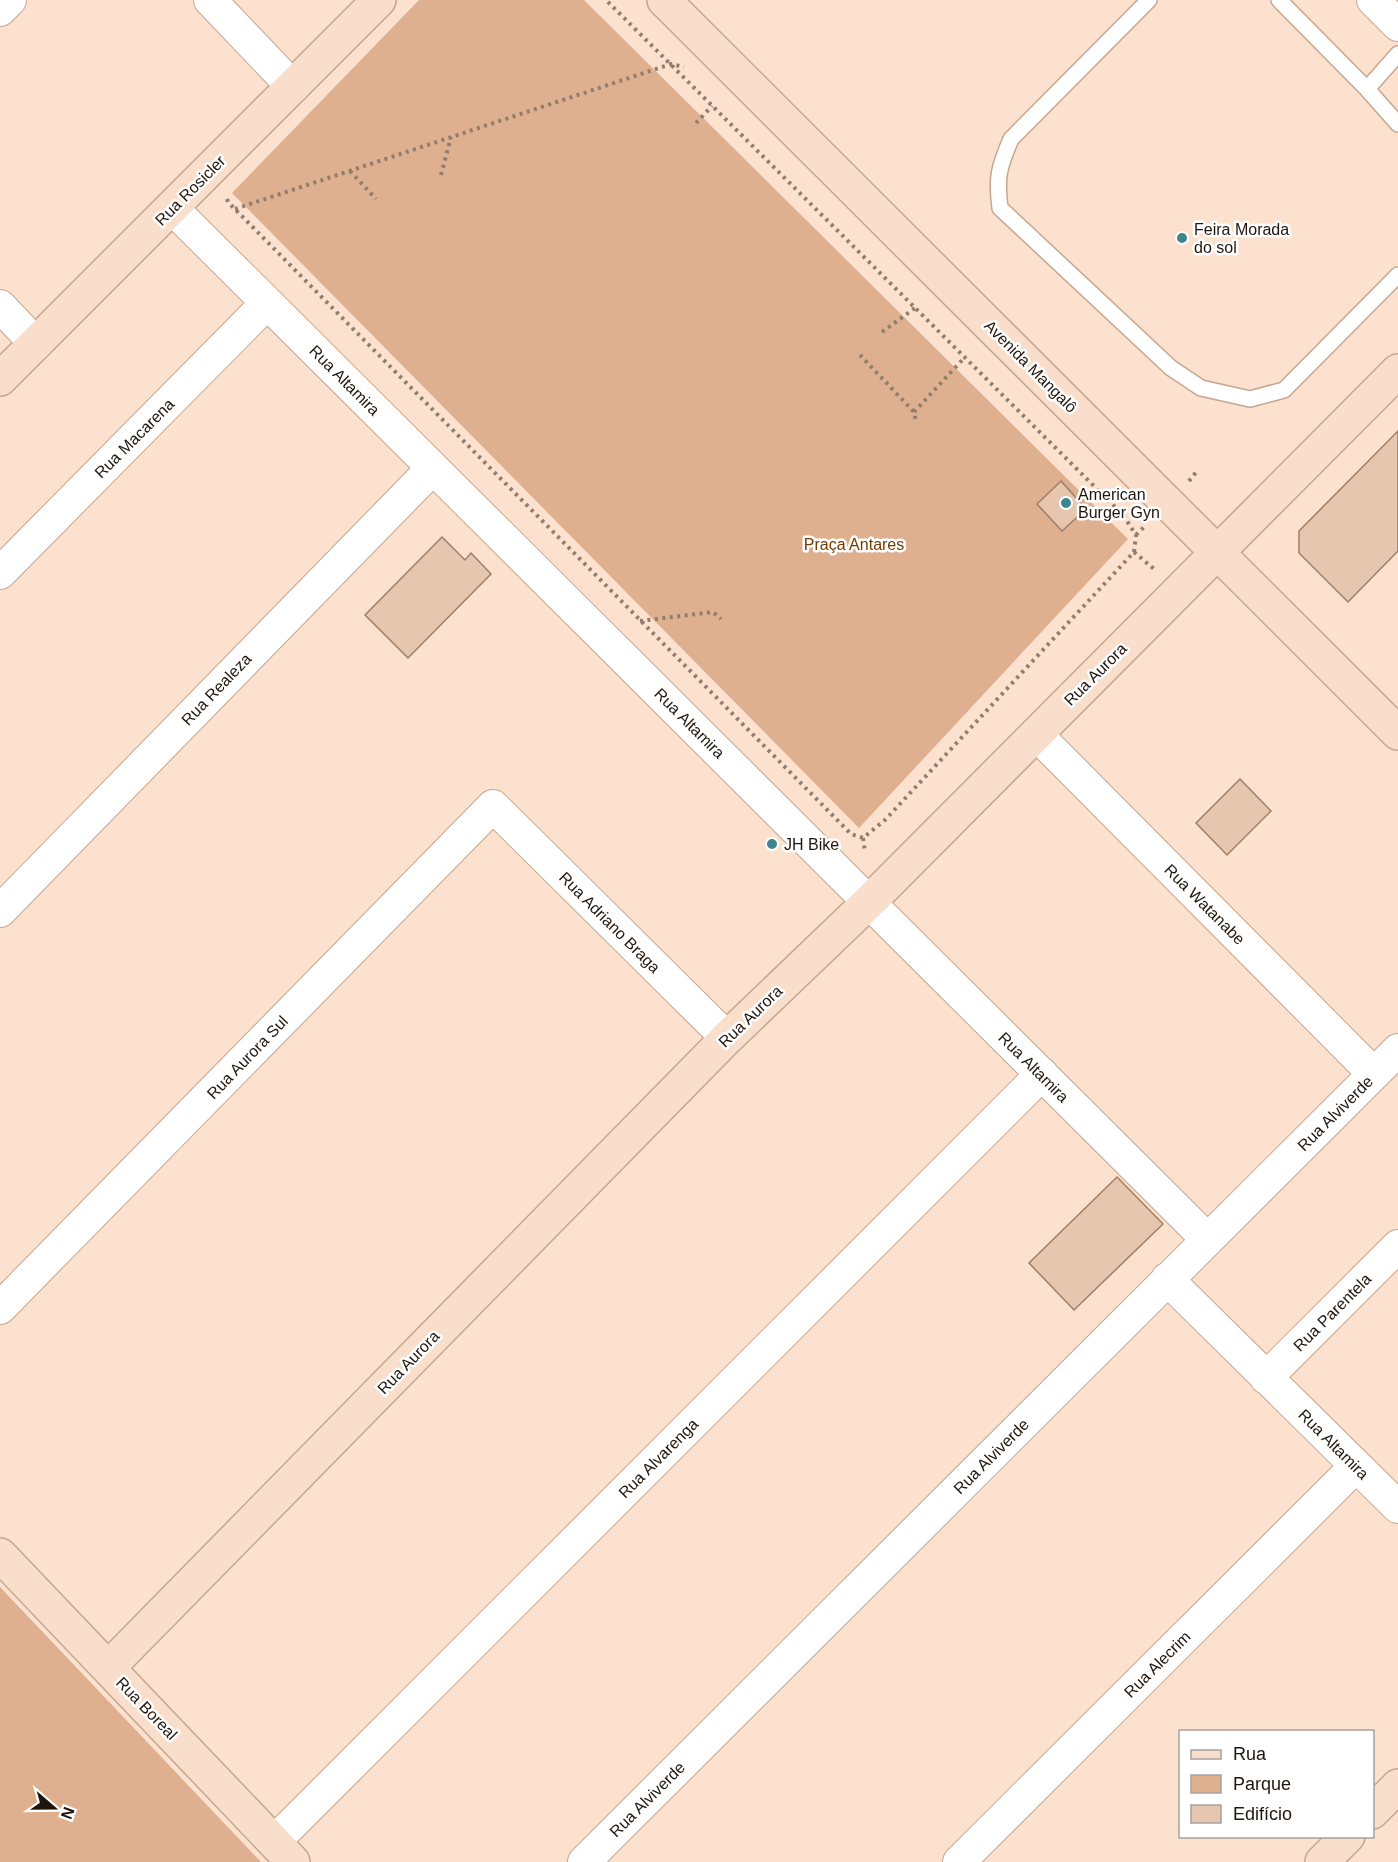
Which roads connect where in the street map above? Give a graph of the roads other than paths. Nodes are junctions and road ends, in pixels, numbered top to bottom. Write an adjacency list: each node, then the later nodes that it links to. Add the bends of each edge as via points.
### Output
1 (10, 0): 8 (street)
2 (210, 0): 11 (street)
3 (380, 0): 11 (street, Rua Rosicler)
4 (664, 0): 22 (street, Avenida Mangalô)
5 (1149, 0): 15 (lane, via 1011,139 997,184 1000,208 1171,368 1201,388 1251,399 1284,390)
6 (1279, 0): 12 (lane)
7 (1373, 0): 9 (street)
8 (0, 10)
9 (1398, 25)
10 (1398, 54): 12 (lane)
11 (293, 87): 14 (street, Rua Rosicler)
12 (1367, 89): 13 (lane)
13 (1398, 124)
14 (172, 207): 16 (street, Rua Altamira); 18 (street, Rua Rosicler)
15 (1398, 275)
16 (267, 303): 21 (street, Rua Altamira); 23 (street, Rua Macarena)
17 (0, 306): 18 (street)
18 (36, 344): 20 (street, Rua Rosicler)
19 (1398, 371): 22 (street, Rua Aurora)
20 (0, 379)
21 (433, 468): 27 (street, Rua Altamira); 28 (street, Rua Realeza)
22 (1217, 551): 24 (street, Avenida Mangalô); 25 (street, Rua Aurora)
23 (0, 573)
24 (1398, 733)
25 (1036, 734): 27 (street, Rua Aurora); 32 (street, Rua Watanabe)
26 (494, 806): 29 (street, Rua Adriano Braga); 36 (street, Rua Aurora Sul)
27 (869, 902): 29 (street, Rua Aurora); 31 (street, Rua Altamira)
28 (0, 910)
29 (727, 1038): 41 (street, Rua Aurora)
30 (1398, 1050): 32 (street, Rua Alviverde)
31 (1042, 1074): 33 (street, Rua Altamira); 45 (street, Rua Alvarenga)
32 (1374, 1074): 33 (street, Rua Alviverde)
33 (1207, 1239): 35 (street, Rua Alviverde)
34 (1398, 1246): 37 (street, Rua Parentela)
35 (1167, 1279): 37 (street, Rua Altamira); 46 (street, Rua Alviverde)
36 (0, 1308)
37 (1266, 1377): 38 (street, Rua Altamira)
38 (1356, 1466): 39 (street, Rua Altamira); 47 (street, Rua Alecrim)
39 (1398, 1507)
40 (0, 1555): 41 (street, Rua Boreal)
41 (108, 1668): 45 (street, Rua Boreal)
42 (1398, 1786): 43 (street)
43 (1374, 1810)
44 (1346, 1838): 48 (street)
45 (284, 1852)
46 (584, 1862)
47 (959, 1862)
48 (1322, 1862)

